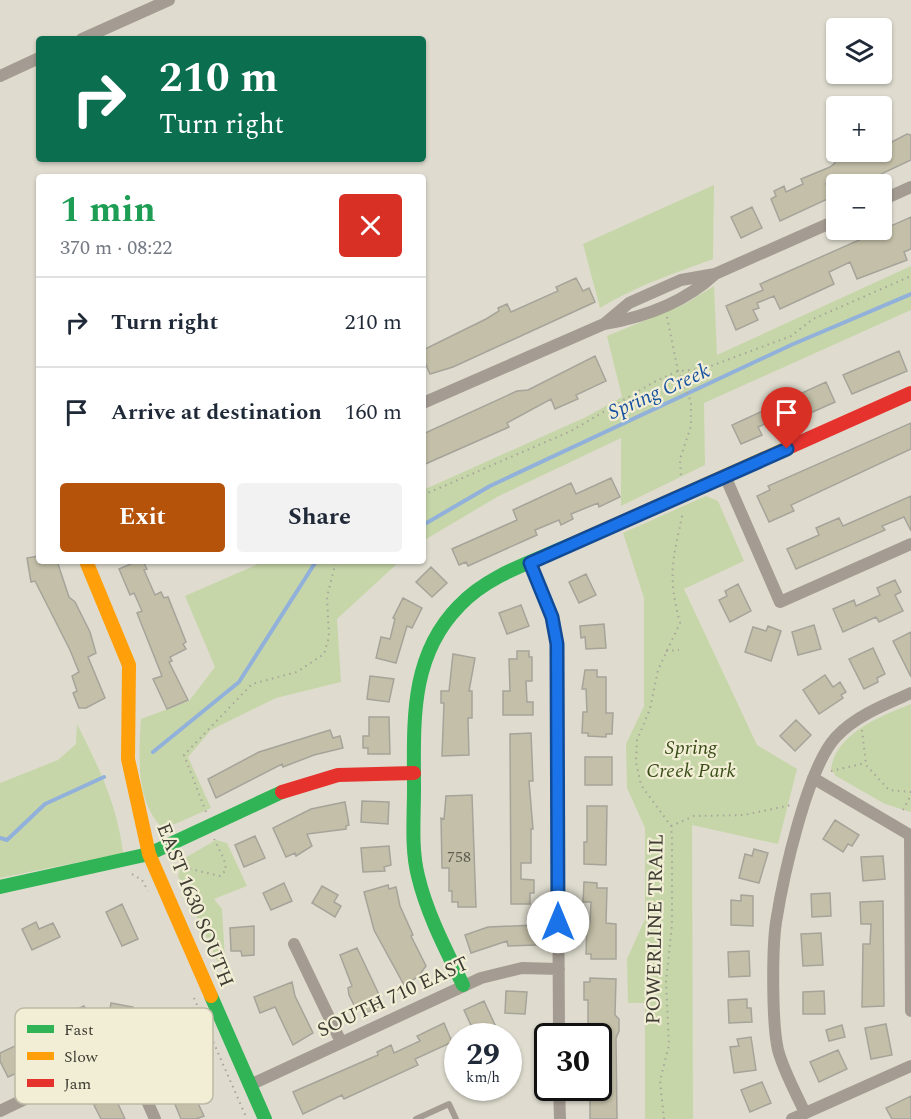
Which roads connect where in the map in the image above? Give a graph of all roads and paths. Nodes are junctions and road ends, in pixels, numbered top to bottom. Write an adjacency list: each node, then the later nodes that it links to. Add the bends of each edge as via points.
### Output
1 (169, 0): 2 (street)
2 (89, 36)
3 (36, 59): 4 (street)
4 (0, 75)
5 (911, 187): 6 (street)
6 (892, 196)
7 (826, 225): 8 (street)
8 (716, 274): 11 (street, via 688,296 637,318); 11 (street, via 681,280 629,303)
9 (911, 276): 12 (path, via 813,319 791,336 703,369)
10 (666, 312): 12 (path)
11 (604, 324): 14 (street)
12 (678, 371): 16 (path, via 691,402 691,426 680,459); 17 (path, via 571,431)
13 (911, 393): 15 (street)
14 (426, 402)
15 (725, 476): 19 (street, via 780,602); 20 (street)
16 (681, 484)
17 (426, 494)
18 (684, 508): 24 (path, POWERLINE TRAIL, via 671,568 680,623)
19 (911, 544)
20 (530, 563): 29 (street, via 486,583 464,599 432,640 420,667 414,698); 44 (street, via 552,617 557,644)
21 (87, 564): 38 (street, EAST 1630 SOUTH, via 129,664 128,759)
22 (336, 564): 34 (path, via 327,597 330,637 324,654 297,672 252,684 184,755)
23 (679, 650): 24 (path)
24 (666, 651): 35 (path, POWERLINE TRAIL, via 651,709 637,740 636,762 641,785)
25 (911, 693): 30 (street, via 871,711 836,737)
26 (862, 730): 27 (path)
27 (866, 763): 28 (path); 31 (path, via 889,790)
28 (831, 769)
29 (414, 773): 38 (street, via 338,775 315,780); 45 (street, via 414,862 423,893)
30 (813, 778): 36 (street); 58 (street, via 804,802 774,945 778,1050)
31 (911, 793): 33 (path)
32 (791, 805): 35 (path, via 744,815 693,816)
33 (903, 810)
34 (207, 815)
35 (671, 826): 65 (path, POWERLINE TRAIL, via 672,924 666,982 669,1045 660,1081)
36 (910, 835): 48 (street)
37 (214, 839): 39 (path, via 226,870 220,876)
38 (149, 854): 41 (street); 53 (street, EAST 1630 SOUTH)
39 (178, 866)
40 (122, 875): 42 (path, via 134,874 142,880)
41 (0, 887)
42 (152, 901)
43 (294, 944): 51 (street)
44 (559, 969): 45 (street, SOUTH 710 EAST, via 513,969); 49 (street)
45 (463, 986): 51 (street, SOUTH 710 EAST)
46 (190, 988): 47 (path)
47 (199, 1008)
48 (911, 1011)
49 (559, 1023)
50 (213, 1041): 60 (path)
51 (341, 1042): 53 (street, SOUTH 710 EAST)
52 (911, 1066): 58 (street)
53 (250, 1085): 61 (street, EAST 1630 SOUTH)
54 (559, 1101): 64 (street)
55 (15, 1103): 57 (street)
56 (148, 1104): 59 (street)
57 (0, 1110)
58 (805, 1113): 66 (street)
59 (155, 1119)
60 (247, 1119)
61 (265, 1119)
62 (416, 1119): 63 (lane, via 448,1104)
63 (456, 1119)
64 (560, 1119)
65 (664, 1119)
66 (792, 1119)

